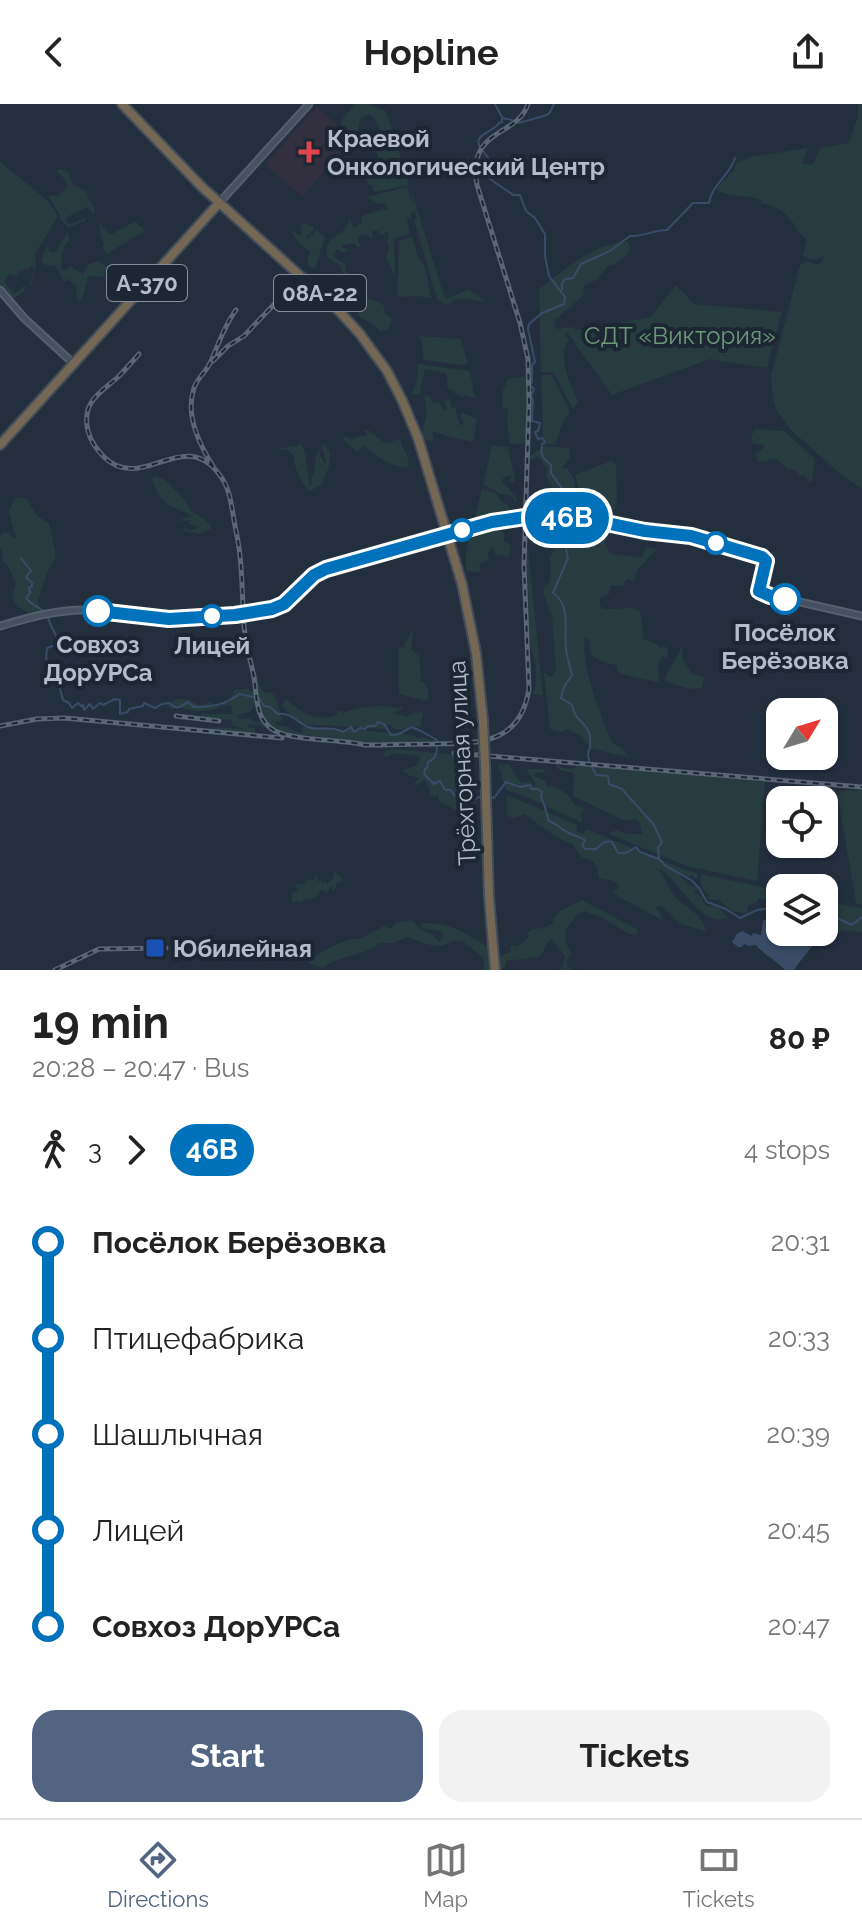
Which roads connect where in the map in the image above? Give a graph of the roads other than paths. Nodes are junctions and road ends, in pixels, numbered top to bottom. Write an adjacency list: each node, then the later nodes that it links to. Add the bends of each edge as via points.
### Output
1 (122, 104): 3 (highway, Трёхгорная улица / 08А-22)
2 (309, 104): 3 (main road)
3 (219, 203): 5 (highway, А-370); 7 (highway, Трёхгорная улица / 08А-22, via 339,311 378,359 413,424)
4 (0, 290): 5 (main road)
5 (73, 363): 6 (highway, А-370)
6 (0, 445)
7 (447, 534): 8 (main road, via 522,517 582,518 700,538 762,557 766,561 760,593); 9 (main road, via 326,569 272,609 169,619 86,610); 10 (highway, Трёхгорная улица / 08А-22, bridge, via 473,635 483,720)
8 (862, 616)
9 (0, 626)
10 (495, 970)

